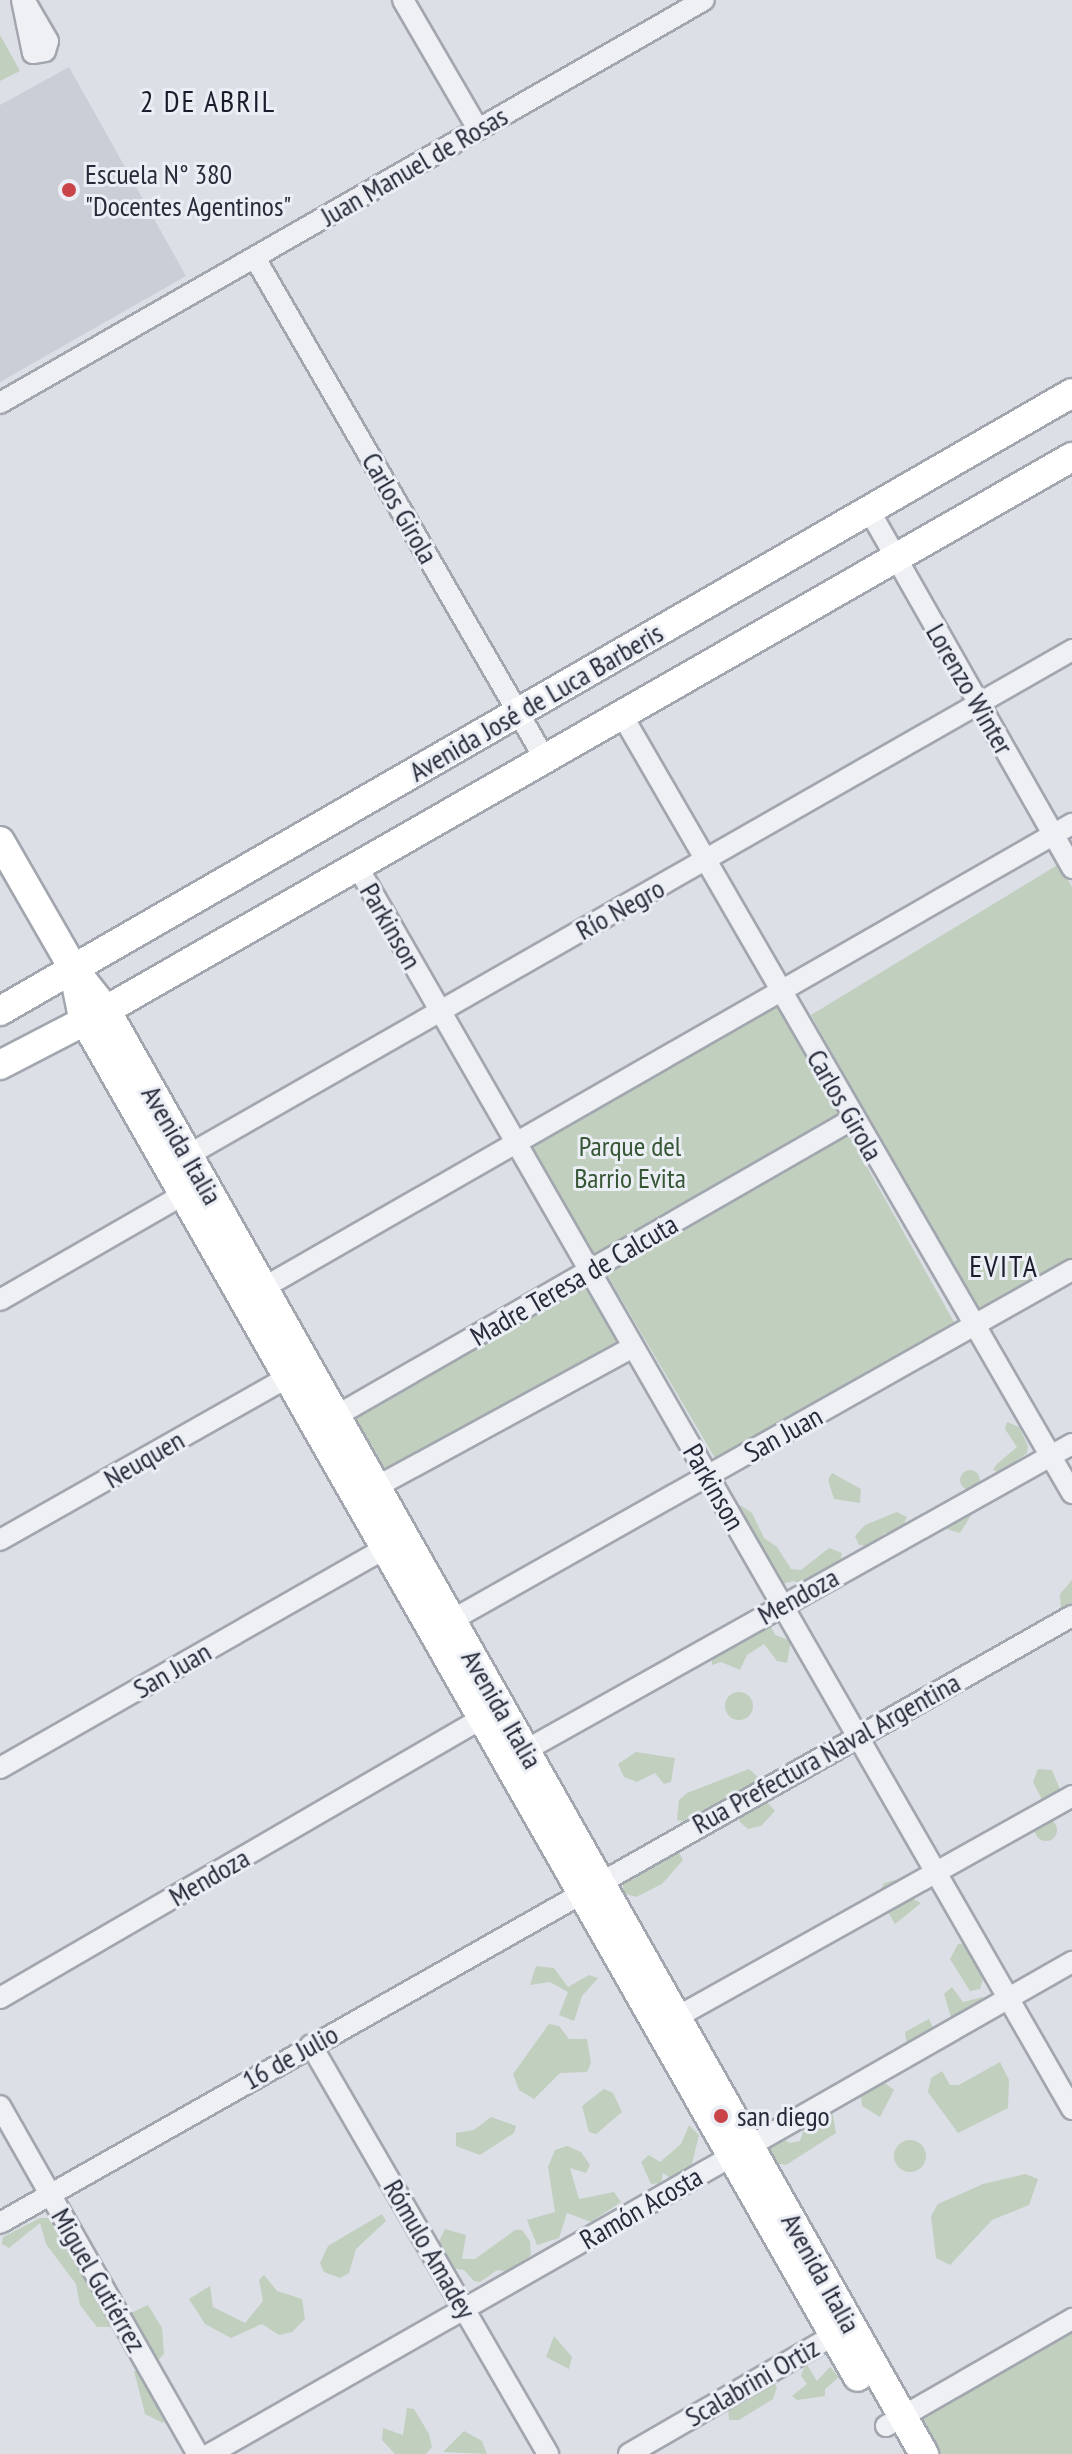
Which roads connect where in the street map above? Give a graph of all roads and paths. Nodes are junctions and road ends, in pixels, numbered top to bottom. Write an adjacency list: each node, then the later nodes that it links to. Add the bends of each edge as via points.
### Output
1 (403, 0): 3 (street)
2 (704, 0): 3 (street, Juan Manuel de Rosas)
3 (478, 129): 4 (street, Juan Manuel de Rosas)
4 (255, 258): 6 (street, Juan Manuel de Rosas); 12 (street, Carlos Girola)
5 (1072, 393): 8 (main road, Avenida José de Luca Barberis)
6 (0, 403)
7 (1072, 457): 9 (main road, Avenida José de Luca Barberis)
8 (869, 510): 9 (street, Lorenzo Winter); 12 (main road, Avenida José de Luca Barberis)
9 (895, 558): 11 (street, Lorenzo Winter); 13 (main road, Avenida José de Luca Barberis)
10 (1072, 650): 11 (street, Río Negro)
11 (979, 703): 16 (street, Lorenzo Winter); 18 (street, Río Negro)
12 (518, 712): 14 (street, Carlos Girola); 21 (main road, Avenida José de Luca Barberis)
13 (622, 715): 14 (main road, Avenida José de Luca Barberis); 18 (street, Carlos Girola)
14 (545, 759): 19 (main road, Avenida José de Luca Barberis)
15 (1072, 824): 16 (street)
16 (1053, 835): 20 (street, Lorenzo Winter); 22 (street)
17 (0, 841): 21 (main road, Avenida Italia)
18 (706, 861): 22 (street, Carlos Girola); 24 (street, Río Negro)
19 (357, 866): 24 (street, Parkinson); 25 (main road, Avenida José de Luca Barberis)
20 (1072, 868)
21 (73, 968): 23 (main road, Avenida José de Luca Barberis); 25 (main road, Avenida Italia)
22 (781, 993): 27 (street, Carlos Girola); 28 (street)
23 (0, 1011)
24 (440, 1011): 28 (street, Parkinson); 29 (street, Río Negro)
25 (94, 1014): 26 (main road, Avenida José de Luca Barberis); 29 (main road, Avenida Italia)
26 (0, 1065)
27 (853, 1119): 32 (street, Madre Teresa de Calcuta); 35 (street, Carlos Girola)
28 (516, 1142): 32 (street, Parkinson); 33 (street)
29 (178, 1161): 30 (main road, Avenida Italia)
30 (194, 1189): 33 (main road, Avenida Italia); 34 (street); 37 (main road, Avenida Italia)
31 (1072, 1270): 35 (street, San Juan)
32 (590, 1271): 36 (street, Parkinson); 38 (street, Madre Teresa de Calcuta)
33 (263, 1288): 38 (main road, Avenida Italia)
34 (0, 1300)
35 (976, 1328): 40 (street, Carlos Girola); 41 (street, San Juan)
36 (633, 1347): 41 (street, Parkinson); 42 (street)
37 (288, 1377): 42 (main road, Avenida Italia); 44 (street, Neuquen)
38 (336, 1416): 42 (main road, Avenida Italia)
39 (1072, 1444): 40 (street, Mendoza)
40 (1051, 1457): 43 (street, Carlos Girola); 46 (street, Mendoza)
41 (708, 1476): 46 (street, Parkinson); 48 (street, San Juan)
42 (366, 1493): 45 (main road, Avenida Italia); 48 (main road, Avenida Italia)
43 (1072, 1493)
44 (0, 1540)
45 (385, 1548): 49 (main road, Avenida Italia); 52 (street, San Juan)
46 (782, 1604): 50 (street, Parkinson); 51 (street, Mendoza)
47 (1072, 1616): 50 (street, Rua Prefectura Naval Argentina)
48 (452, 1620): 49 (main road, Avenida Italia)
49 (492, 1713): 51 (main road, Avenida Italia); 55 (main road, Avenida Italia); 57 (street, Mendoza)
50 (856, 1734): 54 (street, Parkinson); 55 (street, Rua Prefectura Naval Argentina)
51 (526, 1750): 55 (main road, Avenida Italia)
52 (0, 1768)
53 (1072, 1796): 54 (street)
54 (935, 1870): 58 (street, Parkinson); 59 (street)
55 (591, 1887): 59 (main road, Avenida Italia); 60 (street, 16 de Julio); 63 (main road, Avenida Italia)
56 (1072, 1962): 58 (street, Ramón Acosta)
57 (0, 1998)
58 (1008, 1998): 62 (street, Parkinson); 63 (street, Ramón Acosta)
59 (677, 2017): 63 (main road, Avenida Italia)
60 (311, 2045): 64 (street, 16 de Julio); 66 (street, Rómulo Amadey)
61 (0, 2106): 64 (street, Miguel Gutiérrez)
62 (1072, 2109)
63 (741, 2151): 66 (street, Ramón Acosta); 68 (main road, Avenida Italia); 69 (main road, Avenida Italia)
64 (49, 2193): 65 (street, 16 de Julio); 70 (street, Miguel Gutiérrez)
65 (0, 2223)
66 (464, 2309): 71 (street, Ramón Acosta); 72 (street, Rómulo Amadey)
67 (1072, 2319): 69 (street)
68 (834, 2335): 69 (main road, Avenida Italia); 73 (street, Scalabrini Ortiz)
69 (894, 2421): 74 (main road, Avenida Italia); 75 (main road, Avenida Italia)
70 (198, 2454)
71 (210, 2454)
72 (548, 2454)
73 (629, 2454)
74 (902, 2454)
75 (924, 2454)

